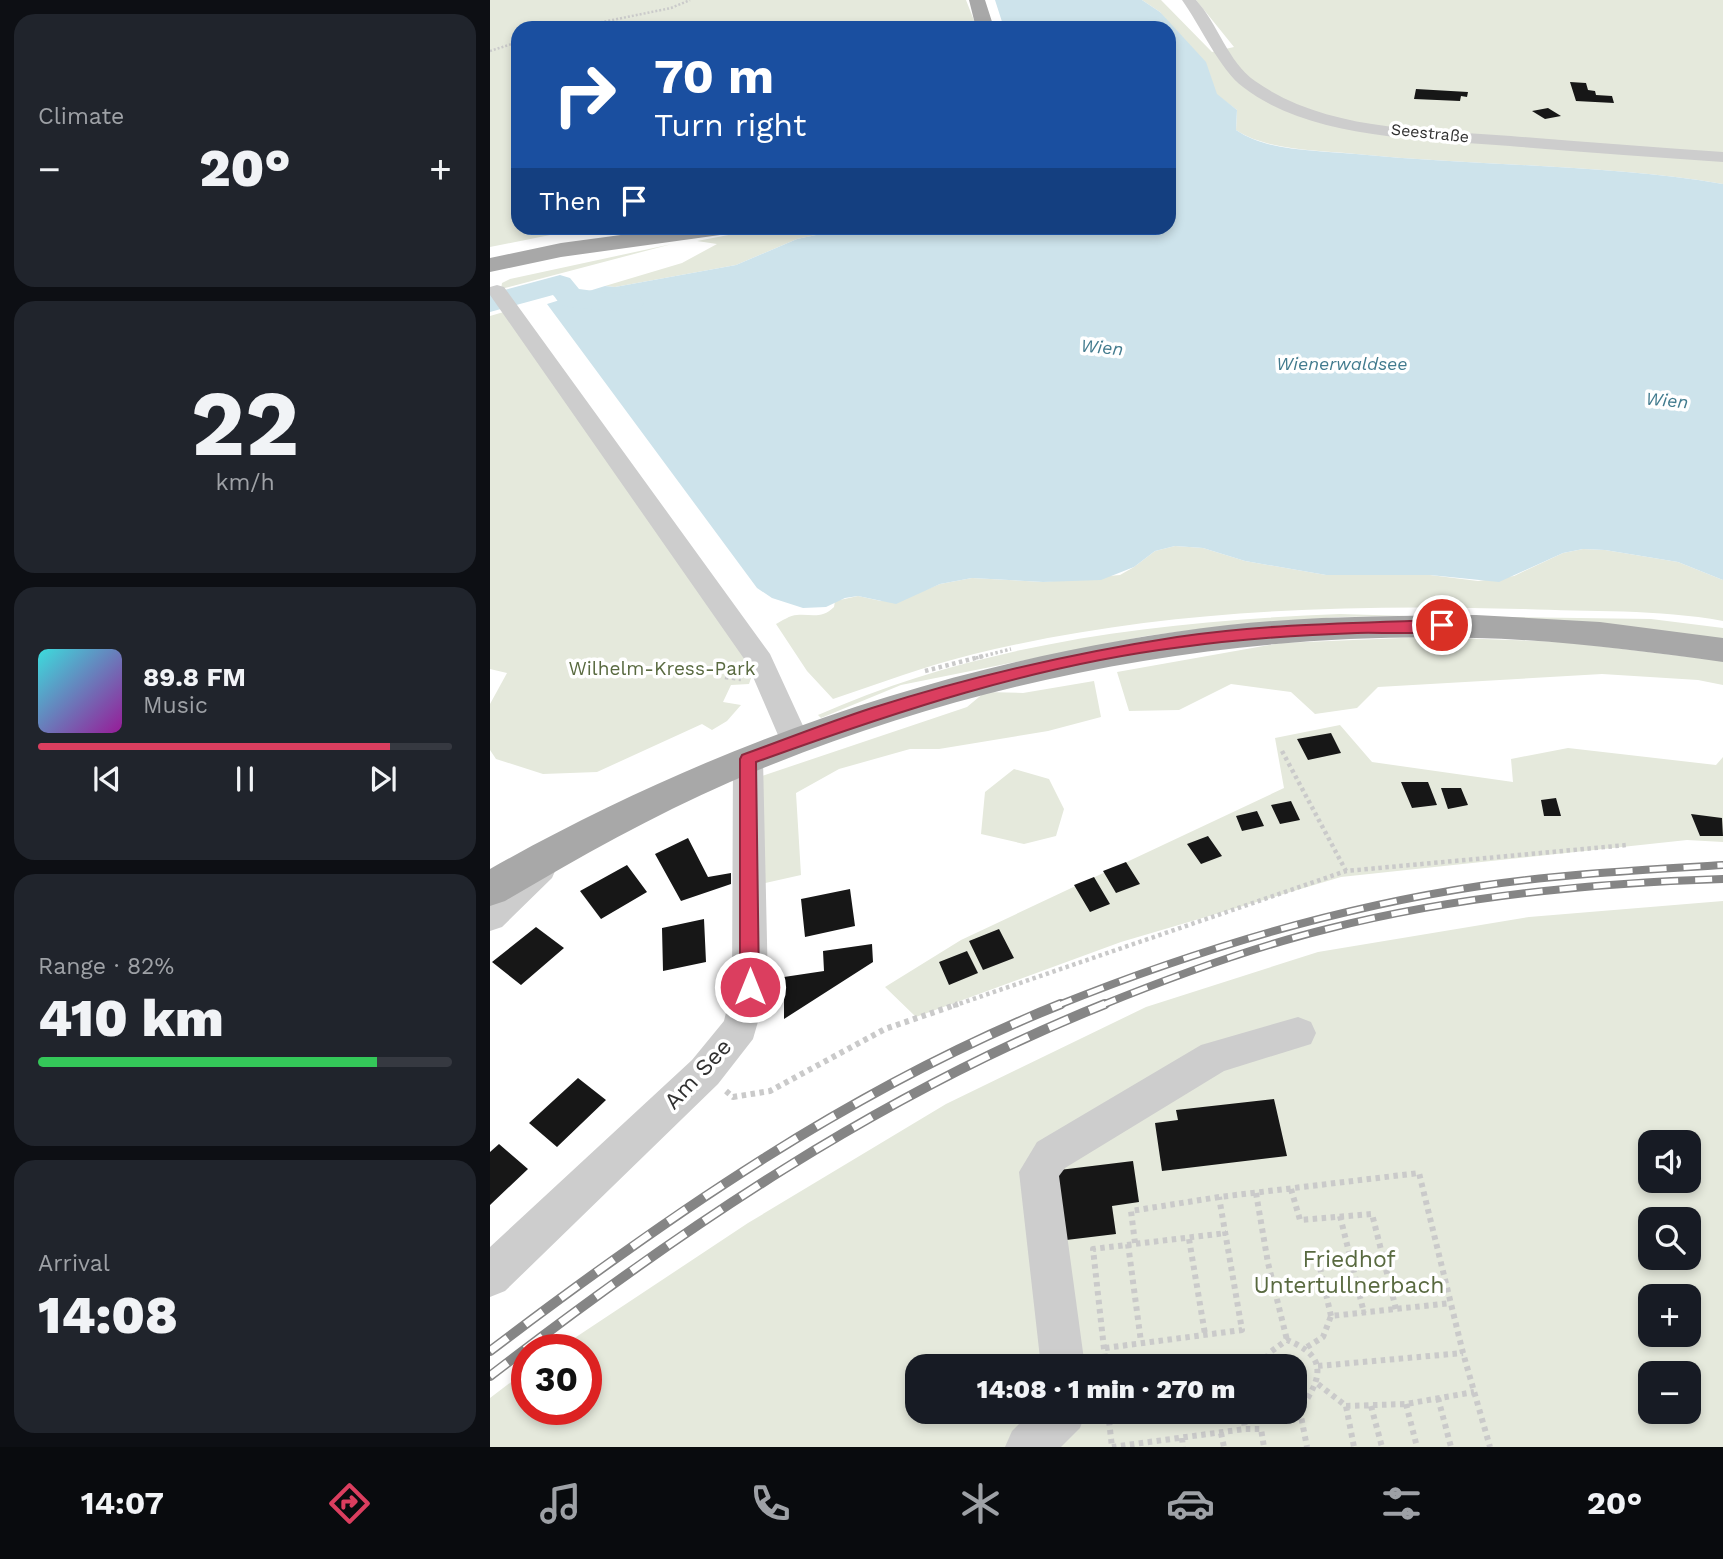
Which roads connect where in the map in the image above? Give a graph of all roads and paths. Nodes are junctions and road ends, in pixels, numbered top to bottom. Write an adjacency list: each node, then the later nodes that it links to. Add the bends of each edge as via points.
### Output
1 (690, 0): 4 (path)
2 (977, 0): 5 (main road)
3 (1189, 0): 8 (street, Seestraße, via 1245,83 1312,114 1426,134)
4 (607, 21)
5 (983, 21)
6 (511, 44): 7 (path)
7 (490, 51)
8 (1723, 157)
9 (669, 235): 10 (main road, via 561,250)
10 (497, 285): 12 (street, via 760,661)
11 (1723, 650): 12 (main road, via 1564,631 1442,625 1266,632 1069,661 960,687)
12 (795, 741): 14 (main road)
13 (1282, 751): 17 (path)
14 (748, 759): 15 (main road); 30 (street, Am See, via 750,987 740,1028 705,1072)
15 (567, 844): 18 (main road); 19 (street)
16 (1628, 845): 17 (path)
17 (1346, 872): 21 (path, via 886,1029 771,1091 733,1097)
18 (490, 888)
19 (490, 917)
20 (1298, 1033): 41 (street, via 1214,1056 1051,1155 1039,1172)
21 (719, 1086)
22 (1291, 1189): 23 (path); 25 (path, via 1300,1220); 31 (path, via 1419,1173)
23 (1256, 1193): 24 (path); 36 (path)
24 (1219, 1197): 26 (path); 28 (path, via 1130,1211)
25 (1340, 1216): 32 (path, via 1372,1213); 33 (path)
26 (1226, 1233): 27 (path); 35 (path, via 1242,1330)
27 (1189, 1239): 28 (path); 35 (path)
28 (1132, 1244): 37 (path); 39 (path, via 1093,1249)
29 (1318, 1259): 34 (path)
30 (490, 1276)
31 (1451, 1303): 32 (path); 40 (path)
32 (1396, 1309): 33 (path)
33 (1364, 1313): 34 (path)
34 (1331, 1316): 38 (path, via 1323,1337)
35 (1205, 1334): 37 (path)
36 (1287, 1340): 38 (path); 43 (path)
37 (1141, 1342): 39 (path)
38 (1307, 1347): 44 (path)
39 (1105, 1348): 42 (path)
40 (1463, 1353): 44 (path); 46 (path)
41 (1061, 1354)
42 (1105, 1354)
43 (1269, 1354)
44 (1318, 1366): 45 (path)
45 (1318, 1384): 48 (path); 50 (path)
46 (1474, 1392): 47 (path); 67 (path)
47 (1438, 1398): 49 (path); 66 (path)
48 (1307, 1399)
49 (1405, 1404): 51 (path); 65 (path)
50 (1346, 1406): 51 (path); 63 (path)
51 (1371, 1406): 64 (path)
52 (1109, 1424): 58 (path)
53 (1244, 1424): 55 (path)
54 (1302, 1424): 62 (path)
55 (1245, 1429): 56 (path); 61 (path, via 1261,1429)
56 (1221, 1433): 57 (path); 60 (path)
57 (1182, 1438): 58 (path); 59 (path)
58 (1112, 1447)
59 (1183, 1447)
60 (1223, 1447)
61 (1264, 1447)
62 (1307, 1447)
63 (1354, 1447)
64 (1382, 1447)
65 (1417, 1447)
66 (1451, 1447)
67 (1490, 1447)

